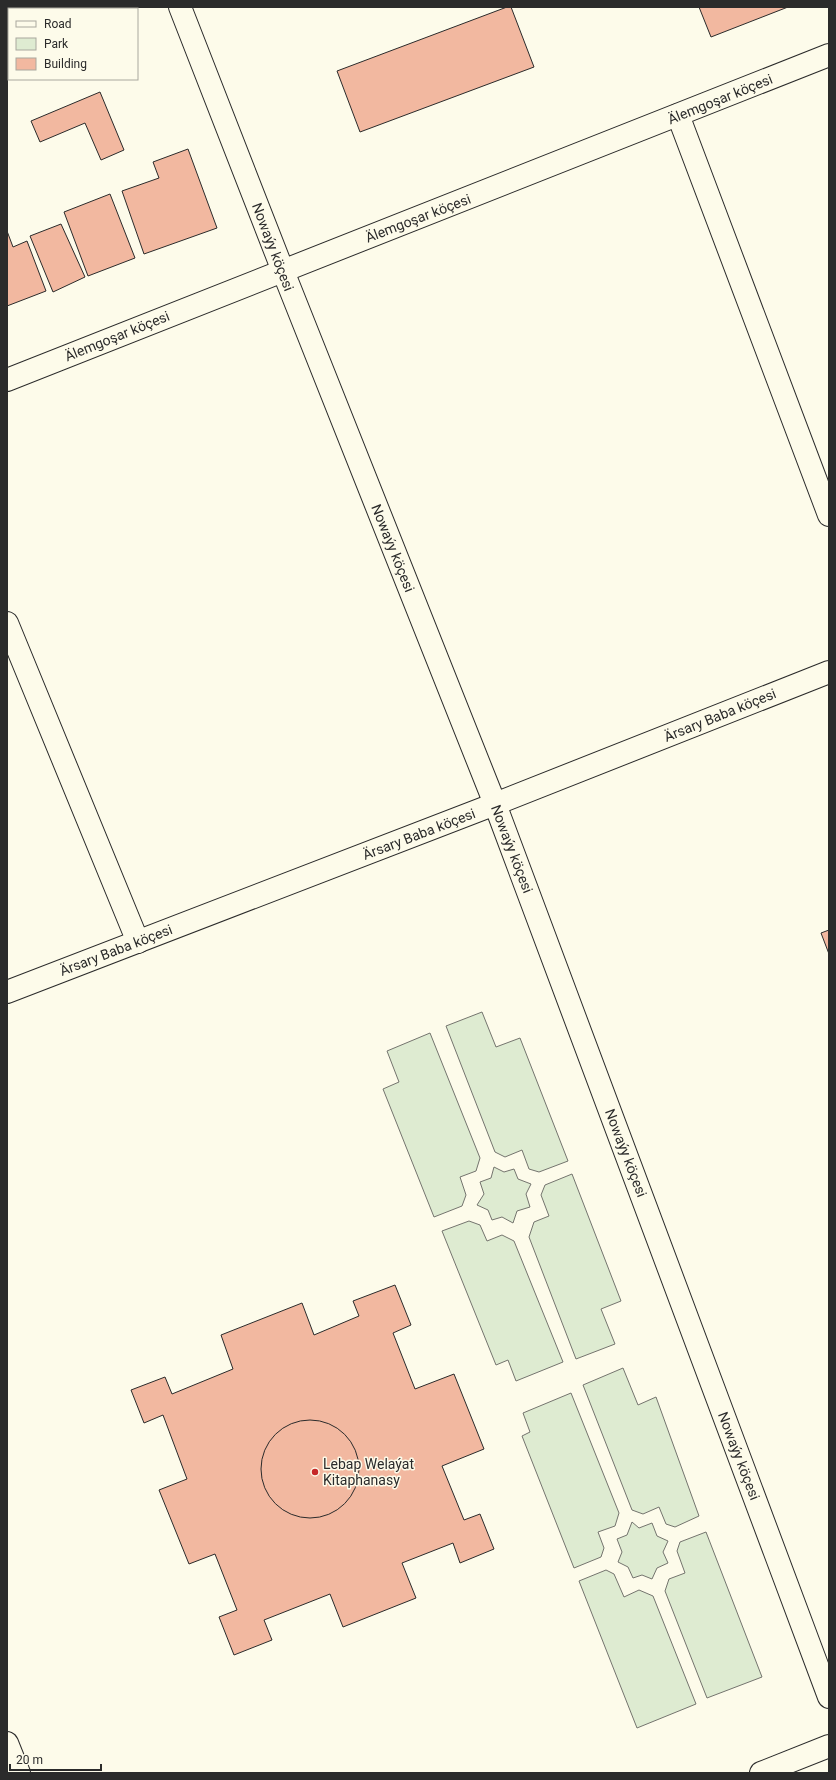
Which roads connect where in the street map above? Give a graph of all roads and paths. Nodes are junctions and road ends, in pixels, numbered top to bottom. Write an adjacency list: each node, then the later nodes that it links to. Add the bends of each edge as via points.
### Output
1 (180, 7): 4 (street, Nowaýy köçesi)
2 (829, 55): 3 (street, Älemgoşar köçesi)
3 (678, 115): 4 (street, Älemgoşar köçesi); 6 (street)
4 (283, 271): 5 (street, Älemgoşar köçesi); 9 (street, Nowaýy köçesi)
5 (7, 380)
6 (829, 515)
7 (7, 623): 10 (street)
8 (829, 672): 9 (street, Ärsary Baba köçesi)
9 (495, 804): 10 (street, Ärsary Baba köçesi); 12 (street, Nowaýy köçesi)
10 (138, 942): 11 (street, Ärsary Baba köçesi)
11 (7, 992)
12 (829, 1697)
13 (7, 1743): 15 (street)
14 (829, 1746): 16 (street)
15 (19, 1773)
16 (761, 1773)

